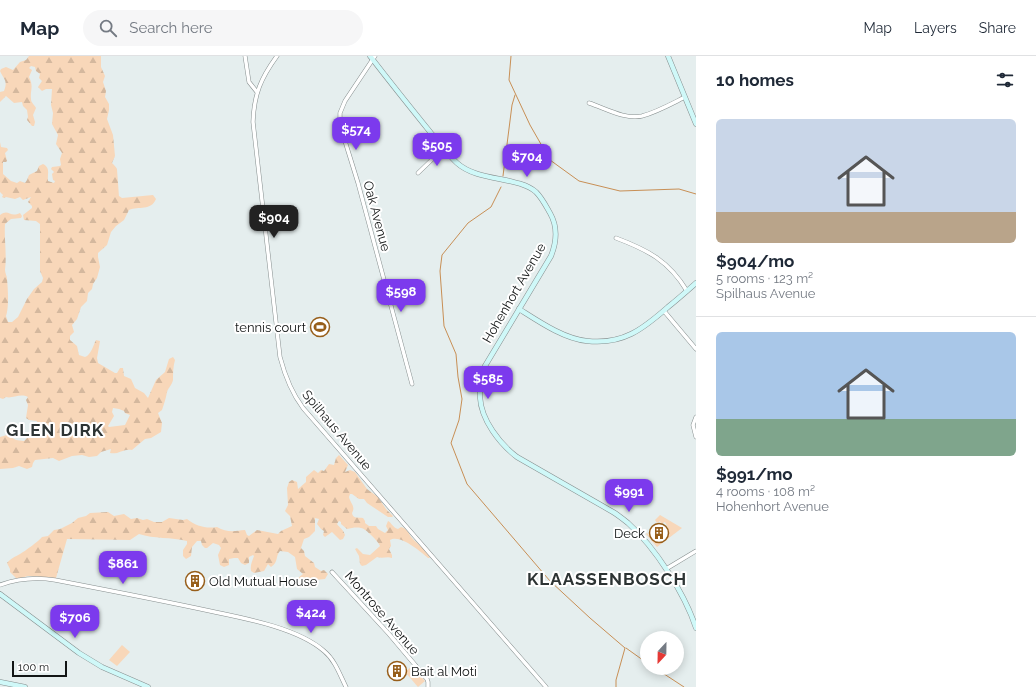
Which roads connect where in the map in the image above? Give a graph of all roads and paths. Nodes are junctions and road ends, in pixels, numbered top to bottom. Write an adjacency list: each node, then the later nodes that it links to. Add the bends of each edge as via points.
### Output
1 (245, 56): 5 (street, via 248,82)
2 (277, 56): 5 (street, Spilhaus Avenue)
3 (668, 56): 6 (street)
4 (373, 57): 9 (street, Hohenhort Avenue); 17 (street, Oak Avenue, via 345,100 340,113 340,125)
5 (257, 92): 31 (street, Spilhaus Avenue, via 253,122 280,357 292,392 303,408)
6 (685, 97): 7 (street, via 642,116 628,116); 8 (street)
7 (589, 103)
8 (696, 124)
9 (444, 148): 10 (street); 14 (street, Hohenhort Avenue, via 458,164 470,171 521,185 536,192 552,216 556,227 555,246)
10 (418, 174)
11 (616, 238): 13 (street, via 646,251 667,265 678,276)
12 (696, 283): 13 (street)
13 (687, 291): 15 (street)
14 (519, 309): 15 (street, via 544,325 587,341 627,337); 21 (street, Hohenhort Avenue, via 488,360 481,378 480,402 492,431 517,457 627,522)
15 (664, 311): 16 (street)
16 (696, 349)
17 (412, 384)
18 (696, 417): 19 (street, via 693,425)
19 (696, 437)
20 (696, 551): 21 (street)
21 (666, 569): 25 (street, Hohenhort Avenue, via 686,603)
22 (332, 572): 30 (street, Montrose Avenue, via 427,679)
23 (0, 585): 29 (street, via 47,578 272,626 297,635 323,650 333,662)
24 (0, 594): 28 (street, via 79,653 102,667)
25 (696, 628)
26 (0, 682): 27 (street)
27 (25, 687)
28 (148, 687)
29 (346, 687)
30 (428, 687)
31 (546, 687)

